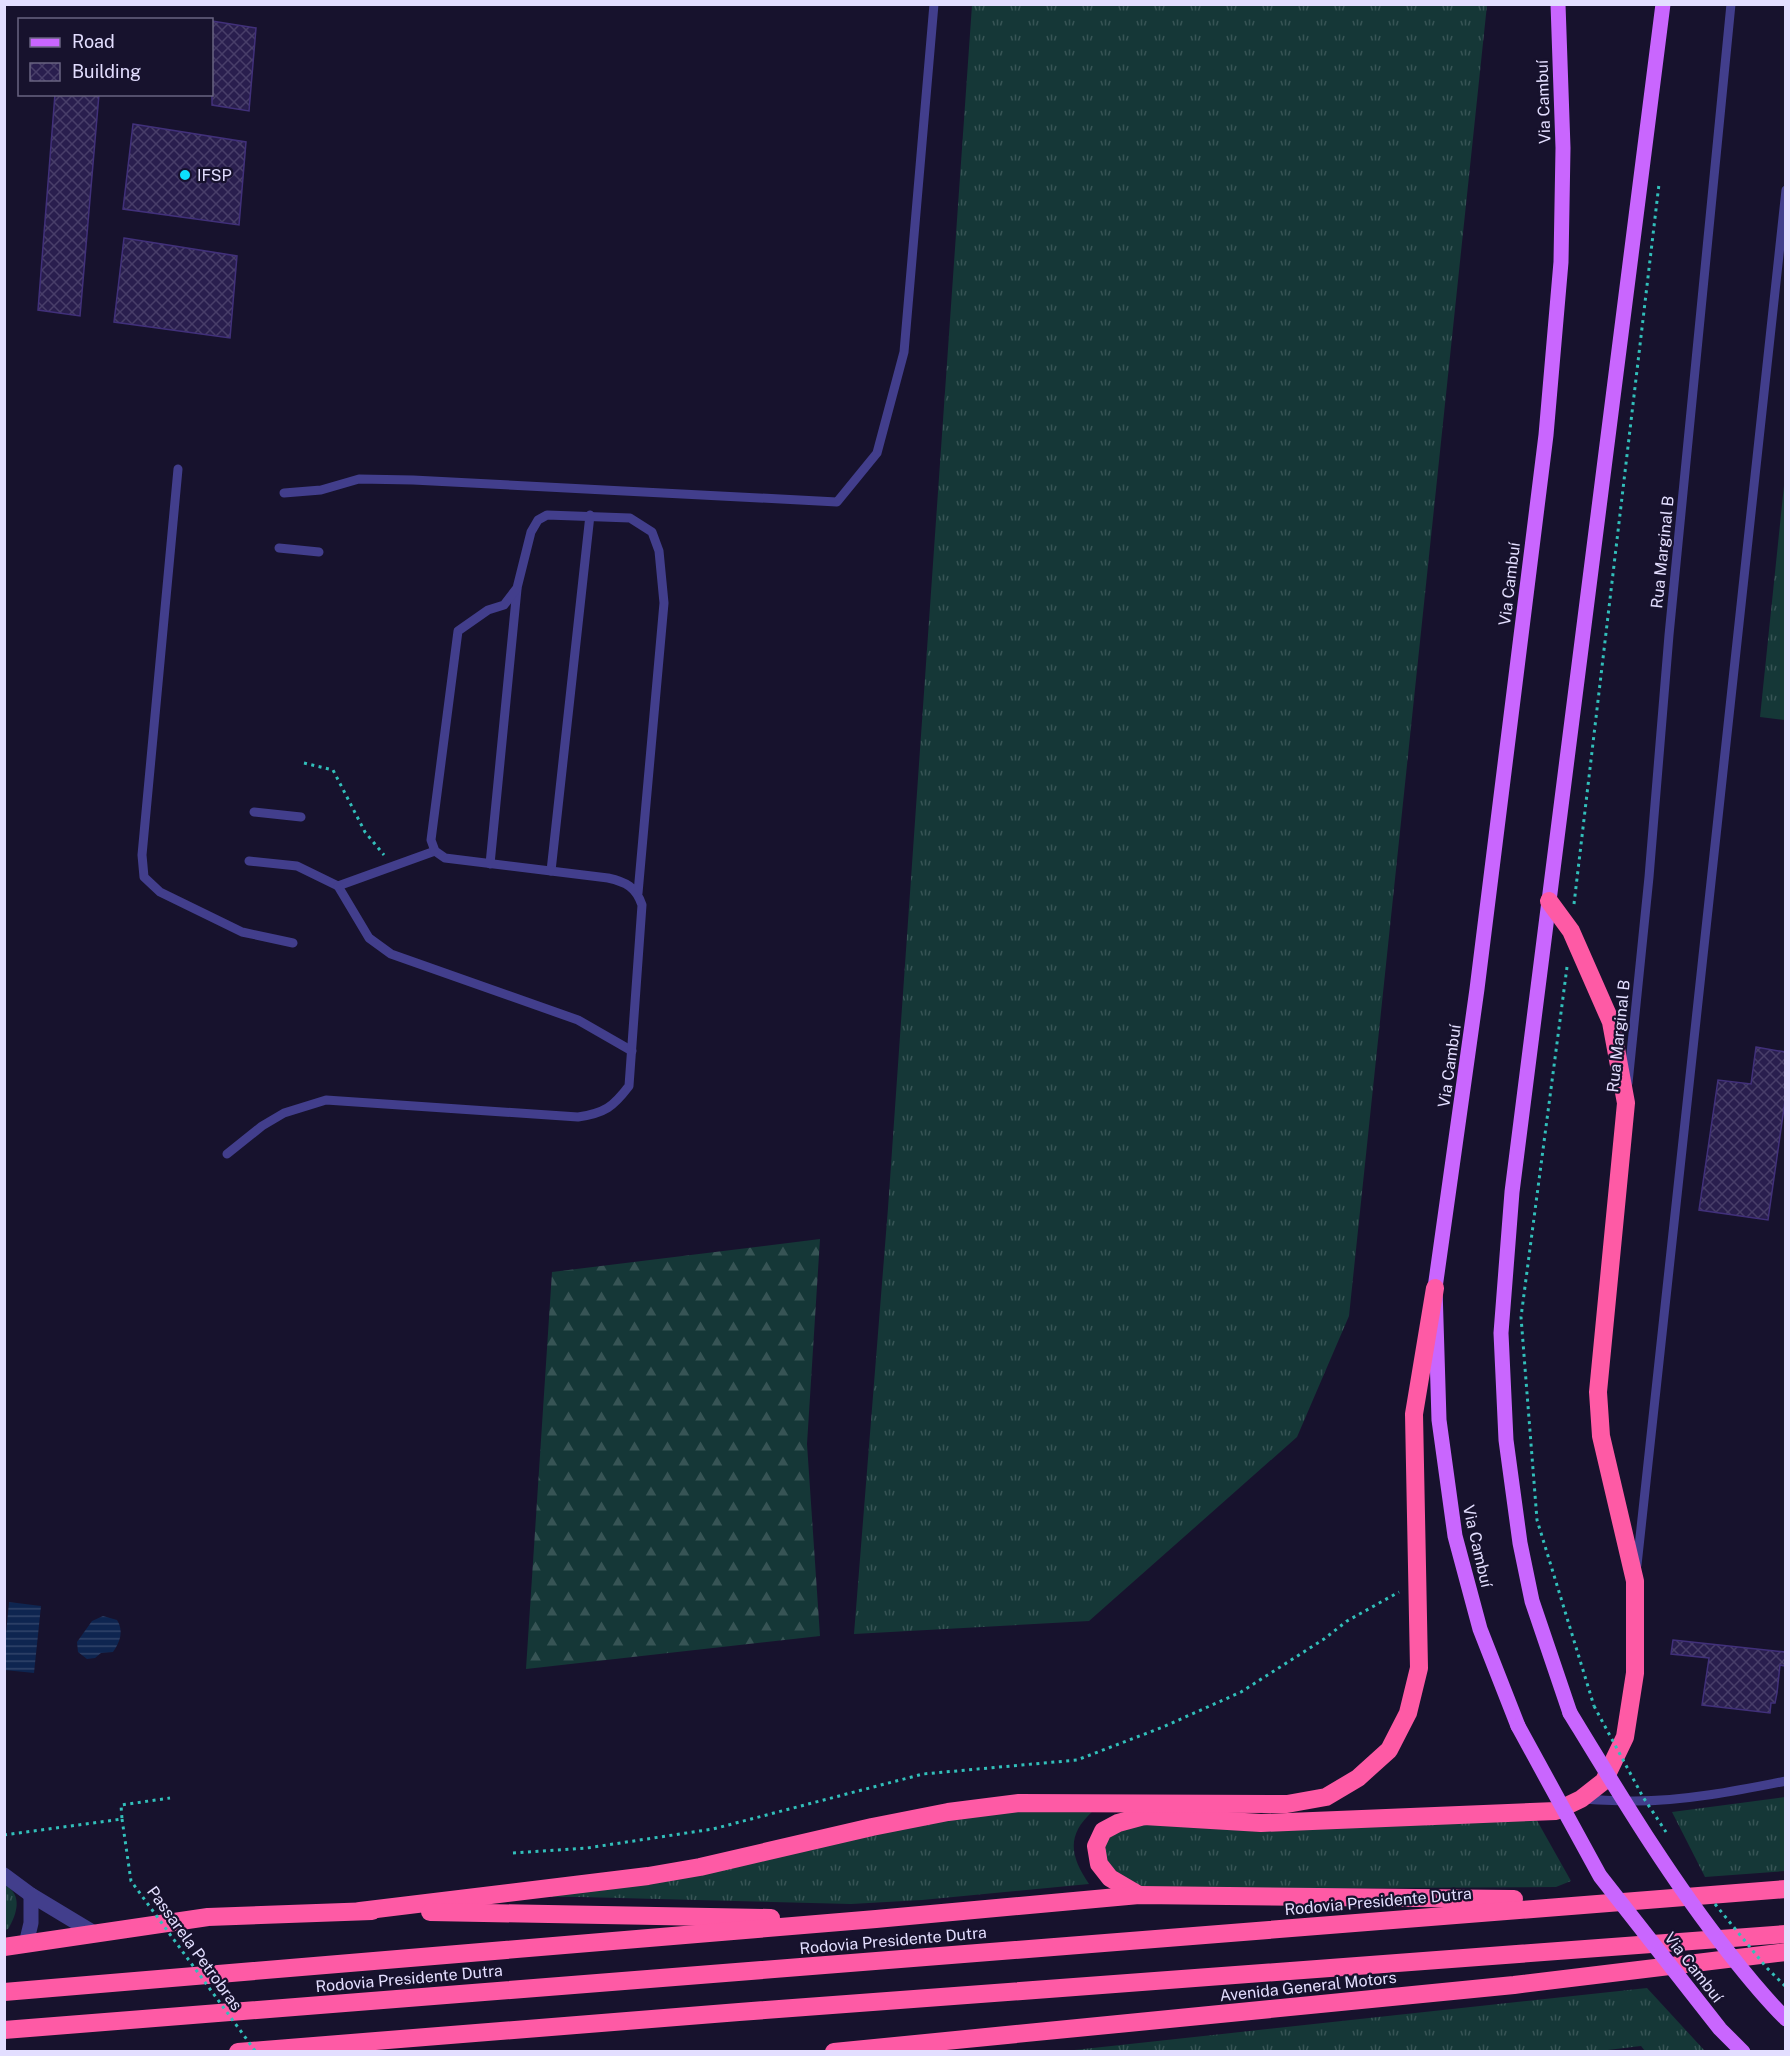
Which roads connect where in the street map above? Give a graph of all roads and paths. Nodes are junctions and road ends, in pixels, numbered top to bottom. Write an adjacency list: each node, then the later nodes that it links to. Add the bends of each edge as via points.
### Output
1 (934, 4): 8 (lane, via 904,352 877,453 837,502 359,479 321,490)
2 (1558, 4): 30 (main road, Via Cambuí, via 1563,147 1561,262 1546,435 1478,989)
3 (1663, 4): 23 (main road)
4 (1731, 4): 28 (lane, Rua Marginal B)
5 (1659, 183): 24 (path)
6 (1785, 189): 31 (lane)
7 (178, 468): 25 (lane, via 142,855 144,877 160,892 242,932)
8 (284, 493)
9 (590, 515): 12 (lane, via 547,515 538,520 531,532); 20 (lane); 22 (lane, via 630,518 652,532 659,551 664,603)
10 (279, 548): 11 (lane)
11 (319, 552)
12 (518, 588): 16 (lane, via 504,605 488,610 458,631 431,840); 18 (lane)
13 (304, 763): 19 (path, via 333,770 365,832)
14 (254, 812): 15 (lane)
15 (302, 817)
16 (435, 851): 18 (lane, via 445,858); 19 (lane)
17 (249, 861): 21 (lane, via 297,866)
18 (490, 864): 20 (lane)
19 (392, 866): 21 (lane)
20 (551, 871): 22 (lane, via 621,881)
21 (338, 886): 27 (lane, via 369,938 391,954 578,1020)
22 (638, 893): 27 (lane, via 642,904)
23 (1549, 901): 24 (highway); 55 (main road, bridge, via 1512,1192 1501,1333 1506,1440 1532,1601 1570,1713 1654,1850 1702,1918)
24 (1571, 932): 28 (highway, via 1611,1022)
25 (293, 943)
26 (1567, 967): 38 (path, bridge, via 1521,1317 1538,1520 1594,1706)
27 (632, 1051): 29 (lane, via 629,1086 615,1104 599,1114 578,1117 326,1100 284,1113)
28 (1626, 1103): 31 (highway, via 1598,1392 1600,1436)
29 (227, 1154)
30 (1435, 1288): 32 (highway, via 1414,1414); 60 (main road, Via Cambuí, bridge, via 1439,1420 1455,1536 1480,1629 1518,1726 1600,1876 1719,2029)
31 (1635, 1581): 35 (highway, via 1635,1673 1625,1737 1604,1781)
32 (1416, 1583): 39 (path, via 1347,1621 1241,1692 1077,1760 923,1774 713,1829 586,1848); 46 (highway, via 1419,1668 1408,1713 1389,1749 1358,1778 1326,1797 1287,1804 1019,1803 872,1827 669,1873)
33 (1785, 1781): 35 (lane, via 1686,1797 1635,1801)
34 (170, 1798): 36 (path, via 122,1805)
35 (1581, 1799): 43 (highway, via 1556,1811 1303,1822 1144,1816 1104,1831 1096,1846 1099,1864 1110,1878)
36 (122, 1819): 37 (path); 58 (path, Passarela Petrobras, bridge, via 131,1881)
37 (4, 1835)
38 (1668, 1835)
39 (513, 1853)
40 (4, 1875): 42 (street)
41 (1785, 1889): 44 (highway, Rodovia Presidente Dutra)
42 (31, 1895): 48 (street); 50 (street)
43 (1139, 1895): 44 (highway, via 1495,1899); 47 (highway)
44 (1690, 1896): 56 (highway, Rodovia Presidente Dutra)
45 (1712, 1899): 53 (path, bridge)
46 (360, 1911): 47 (highway); 48 (highway, via 208,1917)
47 (876, 1919): 54 (highway)
48 (94, 1933): 50 (highway)
49 (1785, 1934): 57 (highway)
50 (26, 1944): 51 (highway)
51 (4, 1947)
52 (1785, 1953): 59 (highway, Avenida General Motors, via 1514,1985)
53 (1785, 1987)
54 (4, 1992)
55 (1785, 2019)
56 (4, 2030)
57 (238, 2052)
58 (256, 2052)
59 (834, 2052)
60 (1743, 2052)

